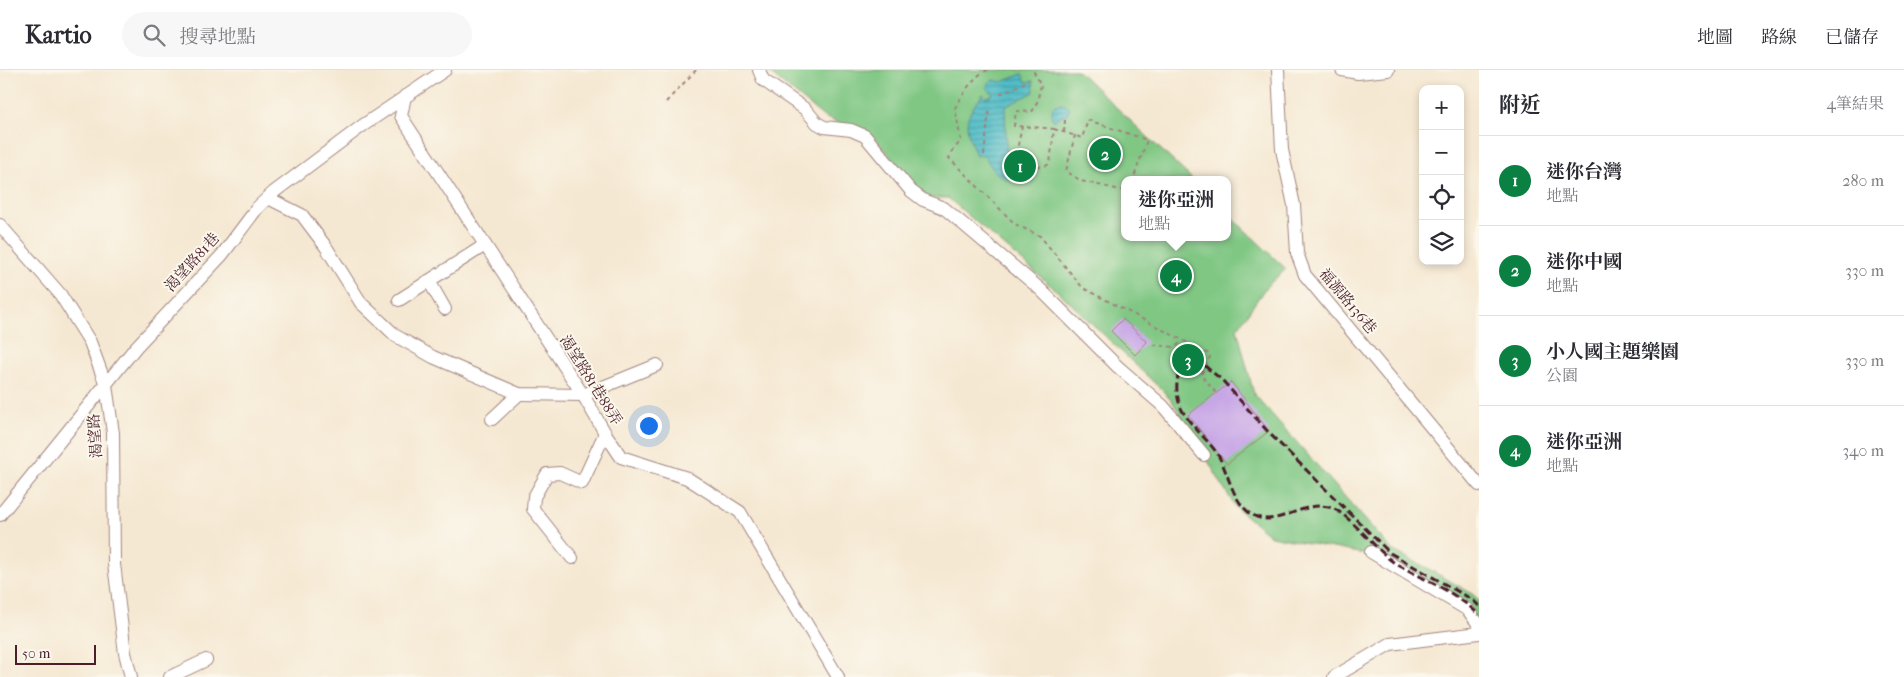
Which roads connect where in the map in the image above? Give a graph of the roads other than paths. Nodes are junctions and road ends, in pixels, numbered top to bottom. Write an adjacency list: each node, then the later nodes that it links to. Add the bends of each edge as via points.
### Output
1 (445, 70): 6 (street, 渴望路81巷)
2 (759, 70): 19 (street, via 763,80 805,109 817,123 865,136 911,191 944,208 1040,288 1117,366 1163,406)
3 (1278, 70): 20 (street, 福源路136巷, via 1282,150 1294,205 1297,253 1305,275)
4 (1342, 70): 5 (street, via 1358,73)
5 (1388, 70)
6 (405, 96): 7 (street, 渴望路81巷); 9 (street, 渴望路81巷88弄, via 400,116)
7 (268, 198): 14 (street, 渴望路81巷, via 258,206 222,255 136,347); 15 (street, via 302,215 360,303 396,336 433,357)
8 (0, 225): 14 (street, 渴望路, via 60,294 90,342)
9 (485, 245): 10 (street); 16 (street, 渴望路81巷88弄)
10 (430, 281): 11 (street); 12 (street)
11 (399, 300)
12 (445, 309)
13 (657, 365): 16 (street)
14 (106, 385): 21 (street, 渴望路81巷); 27 (street, 渴望路, via 113,433 114,564)
15 (519, 394): 16 (street); 17 (street)
16 (583, 395): 18 (street, 渴望路81巷88弄)
17 (492, 419)
18 (605, 433): 23 (street, via 582,483 560,472 547,474 534,497 533,510); 29 (street, 渴望路81巷88弄, via 622,457 686,478 740,512)
19 (1204, 455)
20 (1479, 485)
21 (0, 515)
22 (1371, 552): 24 (street, via 1468,610)
23 (572, 558)
24 (1479, 625)
25 (1479, 633): 30 (street, via 1390,644)
26 (206, 660): 28 (street)
27 (131, 677)
28 (170, 677)
29 (838, 677)
30 (1334, 677)

